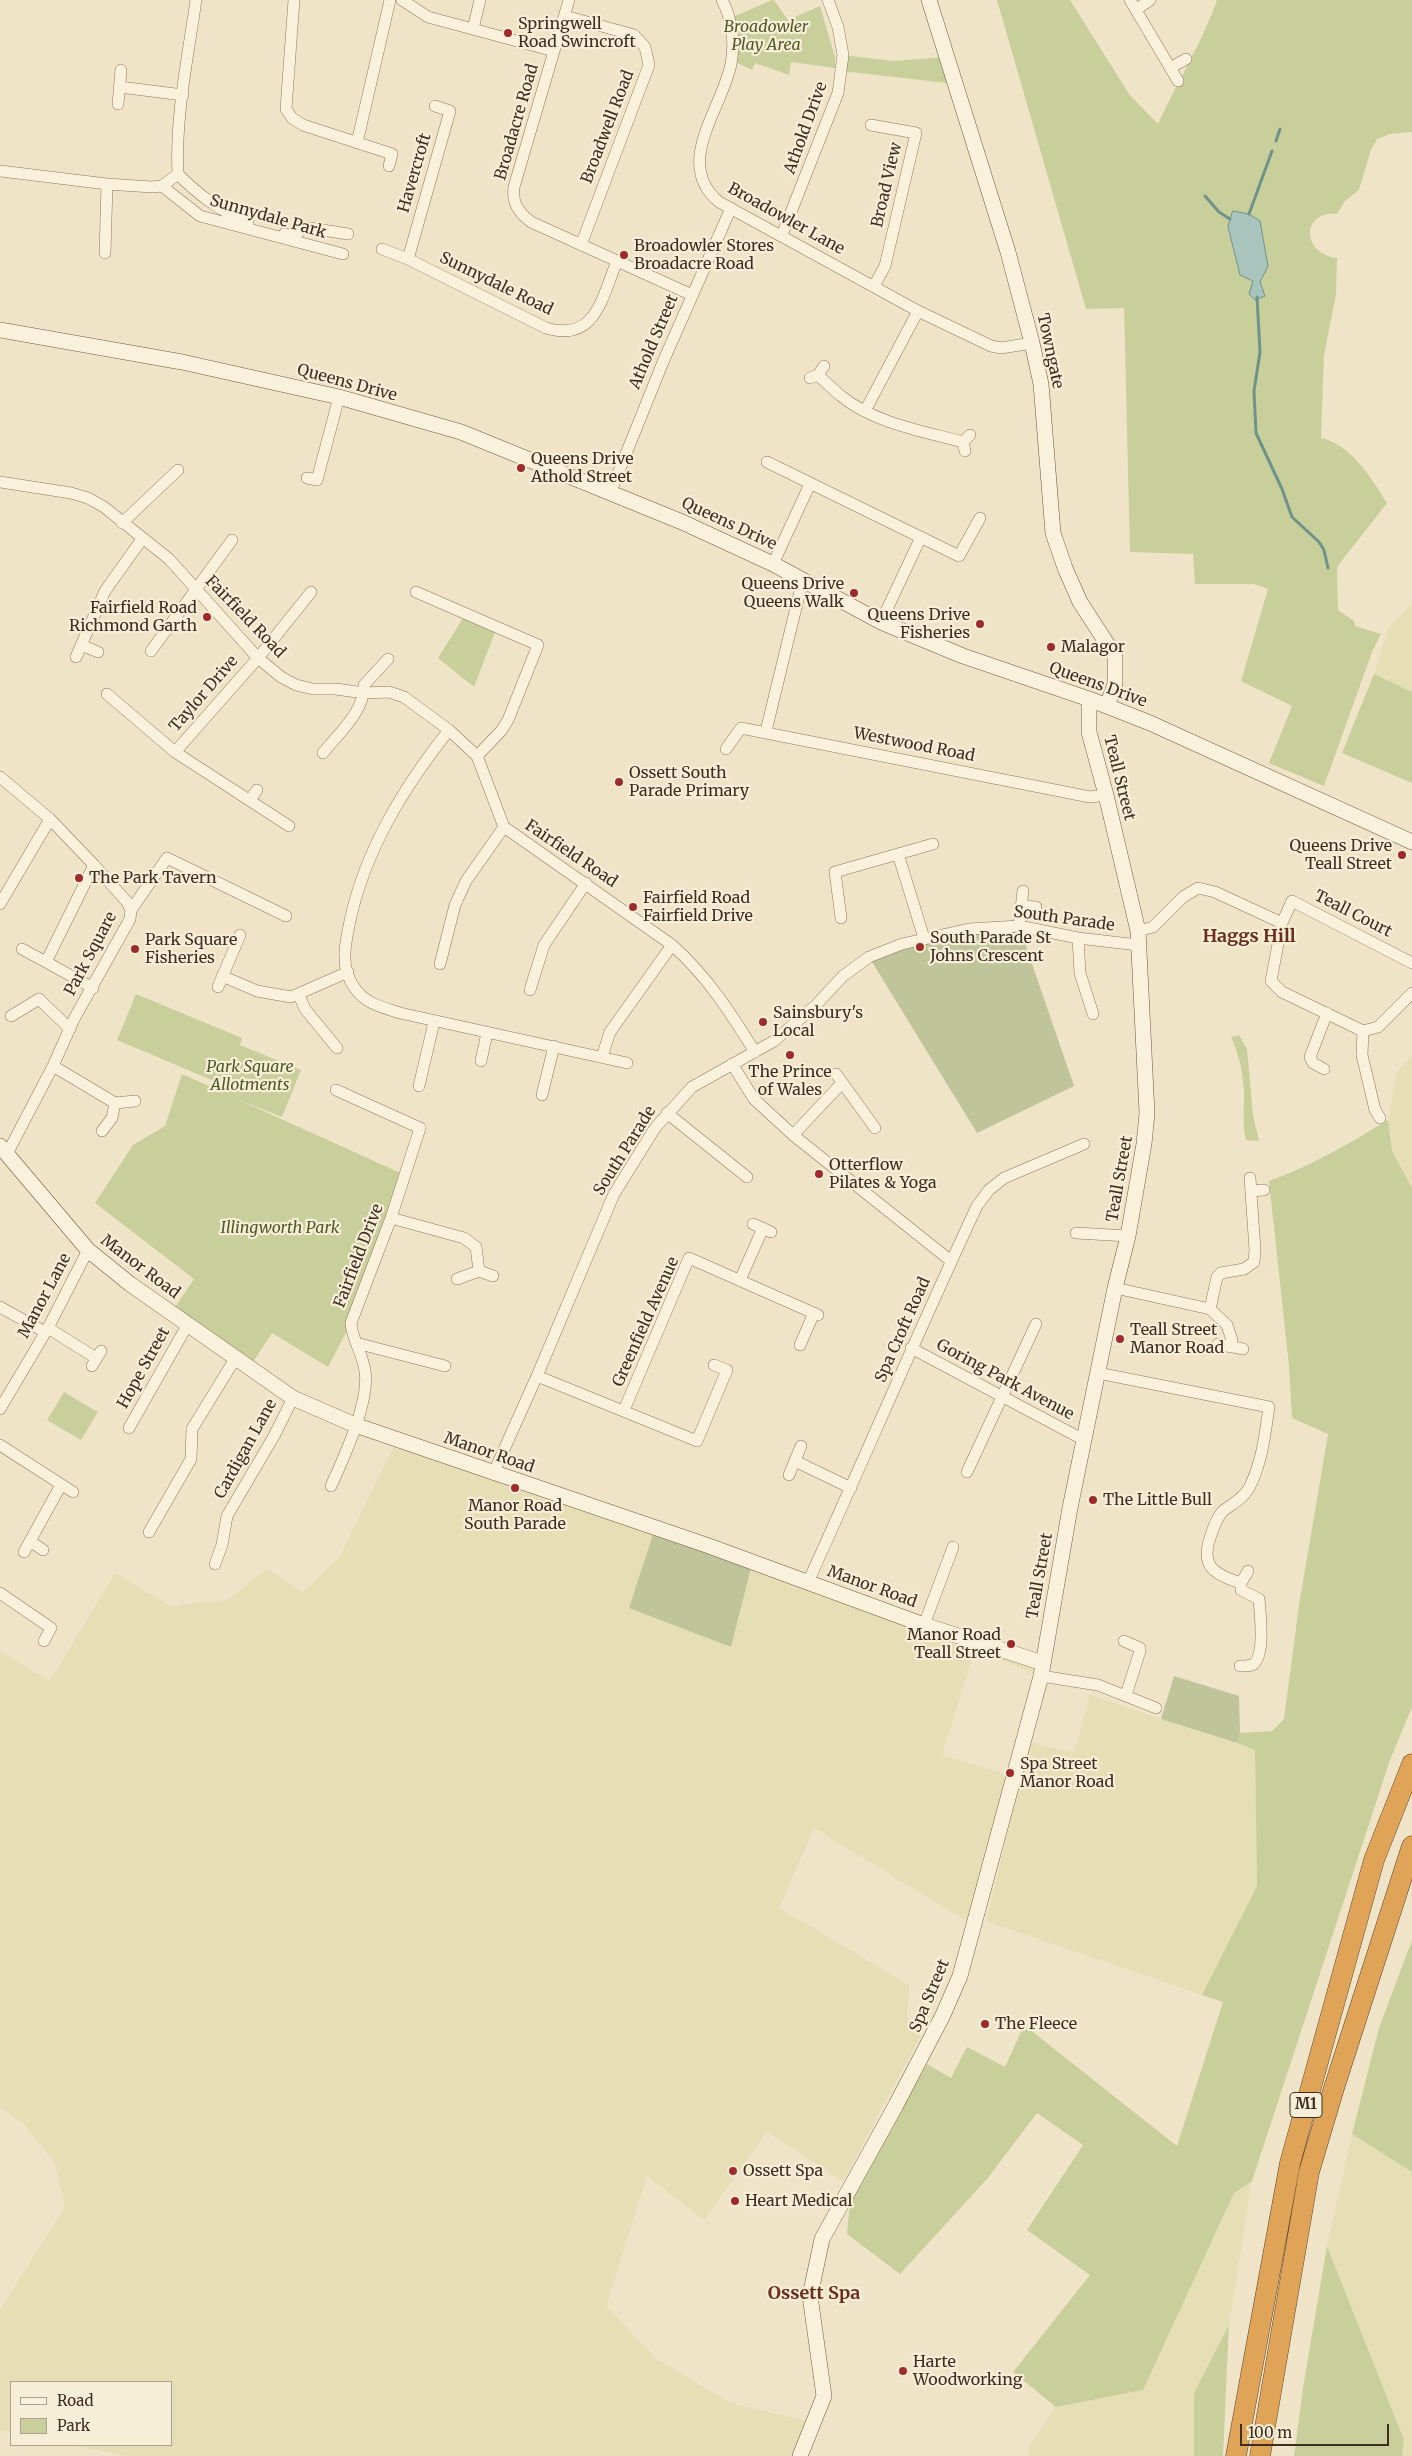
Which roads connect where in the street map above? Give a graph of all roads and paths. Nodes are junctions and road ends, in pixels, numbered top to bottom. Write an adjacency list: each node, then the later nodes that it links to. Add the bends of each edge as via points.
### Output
1 (196, 0): 20 (street)
2 (294, 0): 24 (street, via 286,109 302,125)
3 (390, 0): 24 (street)
4 (402, 0): 13 (street, via 428,17)
5 (480, 0): 13 (street)
6 (570, 0): 12 (street, Broadacre Road)
7 (722, 0): 30 (street, Broadowler Lane, via 730,22 731,63 703,141 699,170 705,188)
8 (828, 0): 32 (street, Athold Drive, via 838,27 843,56 838,93)
9 (929, 0): 43 (street, Towngate, via 1008,252)
10 (1150, 0): 11 (street)
11 (1134, 5): 16 (street)
12 (565, 16): 14 (street, Broadacre Road); 33 (street, Broadwell Road, via 634,35 645,47 649,65)
13 (473, 29): 14 (street)
14 (554, 51): 33 (street, Broadacre Road, via 513,197 521,214 531,222)
15 (1186, 58): 16 (street)
16 (1170, 68): 18 (street)
17 (121, 70): 19 (street)
18 (1178, 81)
19 (120, 87): 20 (street); 21 (street)
20 (183, 95): 27 (street)
21 (118, 104)
22 (435, 106): 37 (street, Havercroft, via 450,111)
23 (871, 125): 39 (street, Broad View, via 916,133 885,266)
24 (357, 143): 25 (street, via 392,154)
25 (389, 166)
26 (0, 172): 28 (street)
27 (178, 174): 29 (street); 31 (street, Sunnydale Park, via 196,194 254,226 295,236 303,226)
28 (107, 184): 29 (street); 35 (street)
29 (162, 186): 36 (street, Sunnydale Park, via 200,216)
30 (731, 208): 32 (street, Broadowler Lane); 40 (street, Athold Street)
31 (348, 234)
32 (782, 235): 39 (street, Broadowler Lane)
33 (581, 245): 38 (street, Broadacre Road)
34 (382, 249): 37 (street, Sunnydale Road)
35 (105, 253)
36 (343, 254)
37 (408, 259): 38 (street, Sunnydale Road, via 559,332 586,325 595,315)
38 (617, 261): 40 (street, Broadacre Road)
39 (874, 286): 41 (street, Broadowler Lane)
40 (692, 295): 53 (street, Athold Street)
41 (918, 311): 43 (street, Broadowler Lane, via 991,346 1001,348); 46 (street)
42 (0, 330): 45 (street, Queens Drive, via 182,362)
43 (1032, 343): 74 (street, Towngate, via 1041,384 1053,533 1080,602 1115,656 1115,684)
44 (817, 373): 46 (street, via 841,396)
45 (339, 397): 50 (street, via 317,480); 53 (street, Queens Drive, via 461,432)
46 (865, 411): 47 (street)
47 (966, 443)
48 (767, 462): 52 (street)
49 (178, 470): 55 (street)
50 (307, 478)
51 (0, 482): 55 (street, Fairfield Road, via 71,492 88,498)
52 (810, 484): 56 (street); 59 (street)
53 (611, 491): 59 (street, Queens Drive)
54 (980, 518): 56 (street, via 959,556)
55 (122, 523): 57 (street, Fairfield Road)
56 (921, 537): 64 (street)
57 (142, 539): 61 (street, Fairfield Road, via 169,560); 65 (street, via 105,591)
58 (232, 540): 61 (street)
59 (773, 564): 60 (street, Queens Drive)
60 (803, 579): 64 (street, Queens Drive); 76 (street)
61 (195, 588): 66 (street); 69 (street, Fairfield Road)
62 (311, 592): 69 (street, Taylor Drive)
63 (416, 592): 80 (street, via 538,645 508,720)
64 (881, 622): 73 (street, Queens Drive, via 963,656)
65 (81, 645): 67 (street); 68 (street)
66 (151, 651)
67 (98, 652)
68 (76, 657)
69 (258, 658): 72 (street, Fairfield Road, via 296,685); 78 (street, Taylor Drive)
70 (388, 659): 72 (street, via 364,685)
71 (107, 694): 78 (street, via 126,702)
72 (364, 694): 75 (street, Fairfield Road, via 389,692 404,697); 79 (street, via 360,707)
73 (1089, 699): 74 (street, Queens Drive); 83 (street, Teall Street, via 1089,732)
74 (1107, 706): 88 (street, Queens Drive)
75 (449, 730): 80 (street, Fairfield Road); 111 (street, via 390,815 367,864 356,891 344,947)
76 (766, 731): 77 (street, Westwood Road, via 741,728); 83 (street, Westwood Road, via 1090,797)
77 (726, 749)
78 (175, 752): 84 (street)
79 (323, 753)
80 (477, 756): 87 (street, Fairfield Road)
81 (0, 777): 85 (street, Park Square)
82 (257, 790): 84 (street)
83 (1106, 795): 105 (street, Teall Street)
84 (250, 800): 86 (street)
85 (50, 819): 91 (street, Park Square); 94 (street)
86 (289, 826)
87 (504, 827): 92 (street, Fairfield Road); 110 (street, via 466,881 455,906)
88 (1412, 842)
89 (933, 844): 90 (street)
90 (898, 854): 99 (street, via 835,872); 103 (street)
91 (94, 865): 97 (street, Park Square, via 128,902); 108 (street)
92 (586, 883): 106 (street, Fairfield Road); 113 (street, via 544,945)
93 (1023, 891): 95 (street)
94 (0, 904)
95 (1021, 906): 96 (street); 101 (street)
96 (1036, 907)
97 (131, 910): 98 (street, via 166,858); 112 (street, Park Square, via 130,919)
98 (286, 916)
99 (841, 918)
100 (1282, 923): 105 (street, via 1215,892 1198,888 1183,897); 109 (street, Teall Court, via 1292,901); 116 (street, Teall Court, via 1270,981 1282,992)
101 (1019, 926): 103 (street, South Parade, via 969,929); 104 (street, South Parade)
102 (240, 935): 115 (street, via 220,981 281,996)
103 (924, 938): 125 (street, South Parade, via 869,956 774,1041)
104 (1078, 938): 105 (street, South Parade); 117 (street, via 1080,973)
105 (1138, 938): 151 (street, Teall Street, via 1147,1113)
106 (672, 945): 125 (street, Fairfield Road, via 706,978); 126 (street, via 610,1032)
107 (22, 949): 108 (street)
108 (46, 962): 112 (street)
109 (1412, 963)
110 (440, 964)
111 (348, 972): 115 (street); 119 (street, via 353,986 374,1005)
112 (93, 988): 120 (street, Park Square)
113 (530, 990)
114 (1412, 993): 121 (street, via 1378,1027)
115 (298, 995): 124 (street)
116 (1327, 1013): 121 (street, Teall Court); 131 (street, via 1310,1057 1313,1063)
117 (1093, 1014)
118 (11, 1016): 120 (street, via 40,999)
119 (434, 1022): 122 (street); 132 (street)
120 (70, 1029): 130 (street, Park Square)
121 (1364, 1031): 138 (street, via 1362,1055 1375,1110)
122 (487, 1033): 123 (street); 127 (street)
123 (554, 1046): 126 (street); 134 (street)
124 (336, 1048)
125 (755, 1052): 129 (street, South Parade)
126 (602, 1057): 128 (street)
127 (481, 1061)
128 (627, 1063)
129 (732, 1064): 137 (street, South Parade, via 692,1087); 141 (street, via 754,1099)
130 (53, 1066): 136 (street); 143 (street, Park Square)
131 (1324, 1069)
132 (419, 1086)
133 (336, 1090): 148 (street, Fairfield Drive, via 420,1128)
134 (542, 1095)
135 (135, 1101): 136 (street)
136 (115, 1103): 140 (street, via 112,1118)
137 (667, 1113): 144 (street); 175 (street, South Parade, via 614,1194)
138 (1380, 1118)
139 (875, 1128): 141 (street, via 839,1079)
140 (102, 1131)
141 (793, 1135): 153 (street)
142 (1084, 1144): 153 (street, Spa Croft Road, via 1004,1178 989,1190)
143 (4, 1150): 152 (street, Manor Road)
144 (747, 1177)
145 (1250, 1178): 147 (street)
146 (1264, 1190): 147 (street)
147 (1251, 1191): 160 (street, via 1256,1250 1254,1262 1244,1269 1221,1273)
148 (391, 1218): 154 (street, via 471,1242 479,1255); 164 (street, Fairfield Drive, via 351,1323)
149 (762, 1228): 157 (street)
150 (1083, 1230): 151 (street)
151 (1128, 1236): 158 (street, Teall Street)
152 (88, 1250): 161 (street, Manor Road); 163 (street, Manor Lane)
153 (951, 1261): 168 (street, Spa Croft Road)
154 (479, 1271): 155 (street); 156 (street)
155 (493, 1276)
156 (457, 1279)
157 (740, 1280): 166 (street, Greenfield Avenue, via 816,1314); 179 (street, Greenfield Avenue, via 689,1258)
158 (1115, 1288): 160 (street); 174 (street, Teall Street)
159 (0, 1307): 163 (street)
160 (1210, 1309): 167 (street, via 1227,1325 1232,1340)
161 (188, 1324): 172 (street, Manor Road); 181 (street, Hope Street)
162 (1036, 1324): 176 (street)
163 (46, 1330): 171 (street); 178 (street, Manor Lane)
164 (356, 1343): 170 (street, via 443,1369); 180 (street, Fairfield Drive, via 366,1371 366,1386)
165 (1218, 1344): 167 (street)
166 (800, 1345)
167 (1230, 1347): 169 (street)
168 (911, 1348): 176 (street, Goring Park Avenue); 191 (street, Spa Croft Road)
169 (1243, 1349)
170 (454, 1357)
171 (96, 1358)
172 (235, 1359): 177 (street, Manor Road); 193 (street, via 192,1429 191,1459)
173 (714, 1365): 179 (street, via 727,1370 697,1441)
174 (1098, 1373): 182 (street, Teall Street); 201 (street, via 1207,1399 1269,1407 1260,1460 1248,1490 1219,1516 1206,1555 1211,1568)
175 (537, 1376): 179 (street); 187 (street, South Parade)
176 (1002, 1396): 182 (street, Goring Park Avenue); 186 (street)
177 (293, 1398): 180 (street, Manor Road); 198 (street, Cardigan Lane, via 227,1516)
178 (0, 1408)
179 (624, 1410)
180 (355, 1425): 187 (street, Manor Road); 190 (street, Fairfield Drive)
181 (129, 1428)
182 (1084, 1440): 207 (street, Teall Street)
183 (0, 1445): 189 (street)
184 (801, 1446): 185 (street)
185 (795, 1461): 188 (street); 191 (street)
186 (967, 1472)
187 (493, 1474): 200 (street, Manor Road)
188 (789, 1475)
189 (60, 1485): 192 (street); 194 (street)
190 (331, 1486)
191 (851, 1488): 200 (street, Spa Croft Road)
192 (73, 1492)
193 (149, 1532)
194 (30, 1541): 196 (street); 197 (street)
195 (953, 1547): 203 (street)
196 (42, 1550)
197 (24, 1552)
198 (215, 1564)
199 (1248, 1571): 201 (street)
200 (808, 1582): 203 (street, Manor Road)
201 (1241, 1589): 206 (street, via 1259,1600 1261,1645 1258,1660 1252,1665)
202 (0, 1593): 204 (street, via 51,1628)
203 (924, 1625): 207 (street, Manor Road)
204 (44, 1641)
205 (1124, 1641): 208 (street, via 1144,1644)
206 (1240, 1666)
207 (1042, 1670): 208 (street); 212 (street, Spa Street, via 960,1976 896,2106 822,2238 810,2296 824,2396)
208 (1126, 1694): 209 (street, via 1129,1699)
209 (1156, 1708)
210 (1412, 1764): 213 (highway, M1, via 1374,1860 1290,2163)
211 (1412, 1846): 214 (highway, M1, via 1310,2172)
212 (800, 2456)
213 (1236, 2456)
214 (1260, 2456)

